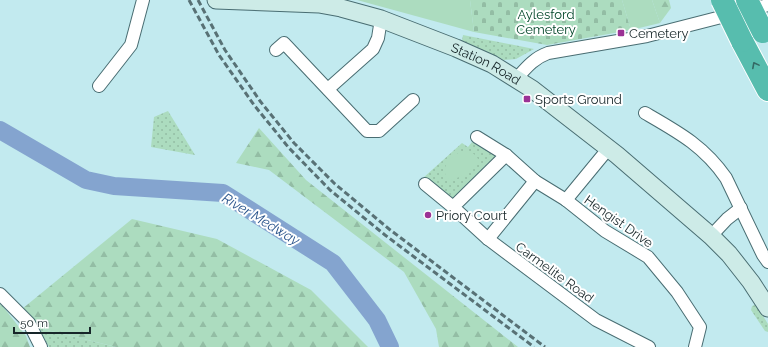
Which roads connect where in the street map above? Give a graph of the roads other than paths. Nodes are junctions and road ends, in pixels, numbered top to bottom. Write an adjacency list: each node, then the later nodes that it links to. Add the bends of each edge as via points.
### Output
1 (142, 0): 10 (street, via 131,44)
2 (216, 0): 6 (street, Station Road, via 319,4)
3 (722, 0): 12 (highway, one-way to 3, bridge)
4 (747, 0): 7 (highway, bridge)
5 (768, 5): 9 (street, via 654,34 548,53 527,66)
6 (381, 19): 9 (street, Station Road, via 463,51); 11 (street, via 373,49)
7 (766, 36)
8 (276, 50): 11 (street, via 284,43)
9 (517, 78): 16 (street, Station Road)
10 (99, 86)
11 (328, 89): 13 (street, via 367,131 379,131)
12 (768, 90)
13 (413, 100)
14 (645, 113): 22 (street, via 677,132 709,156 726,178)
15 (477, 137): 17 (street, Hengist Drive)
16 (608, 149): 20 (street, Hengist Drive); 23 (street, Station Road)
17 (506, 156): 18 (street, Hengist Drive); 21 (street)
18 (535, 181): 20 (street, Hengist Drive); 24 (street)
19 (425, 184): 21 (street, Carmelite Road)
20 (566, 200): 30 (street, Hengist Drive, via 605,231 648,257 700,327)
21 (453, 207): 24 (street, Carmelite Road)
22 (741, 208): 23 (street); 25 (street)
23 (711, 236): 27 (street, Station Road, via 729,254)
24 (488, 239): 29 (street, Carmelite Road, via 596,320)
25 (768, 262)
26 (0, 294): 28 (street, via 29,323)
27 (768, 308)
28 (41, 347)
29 (649, 347)
30 (695, 347)

